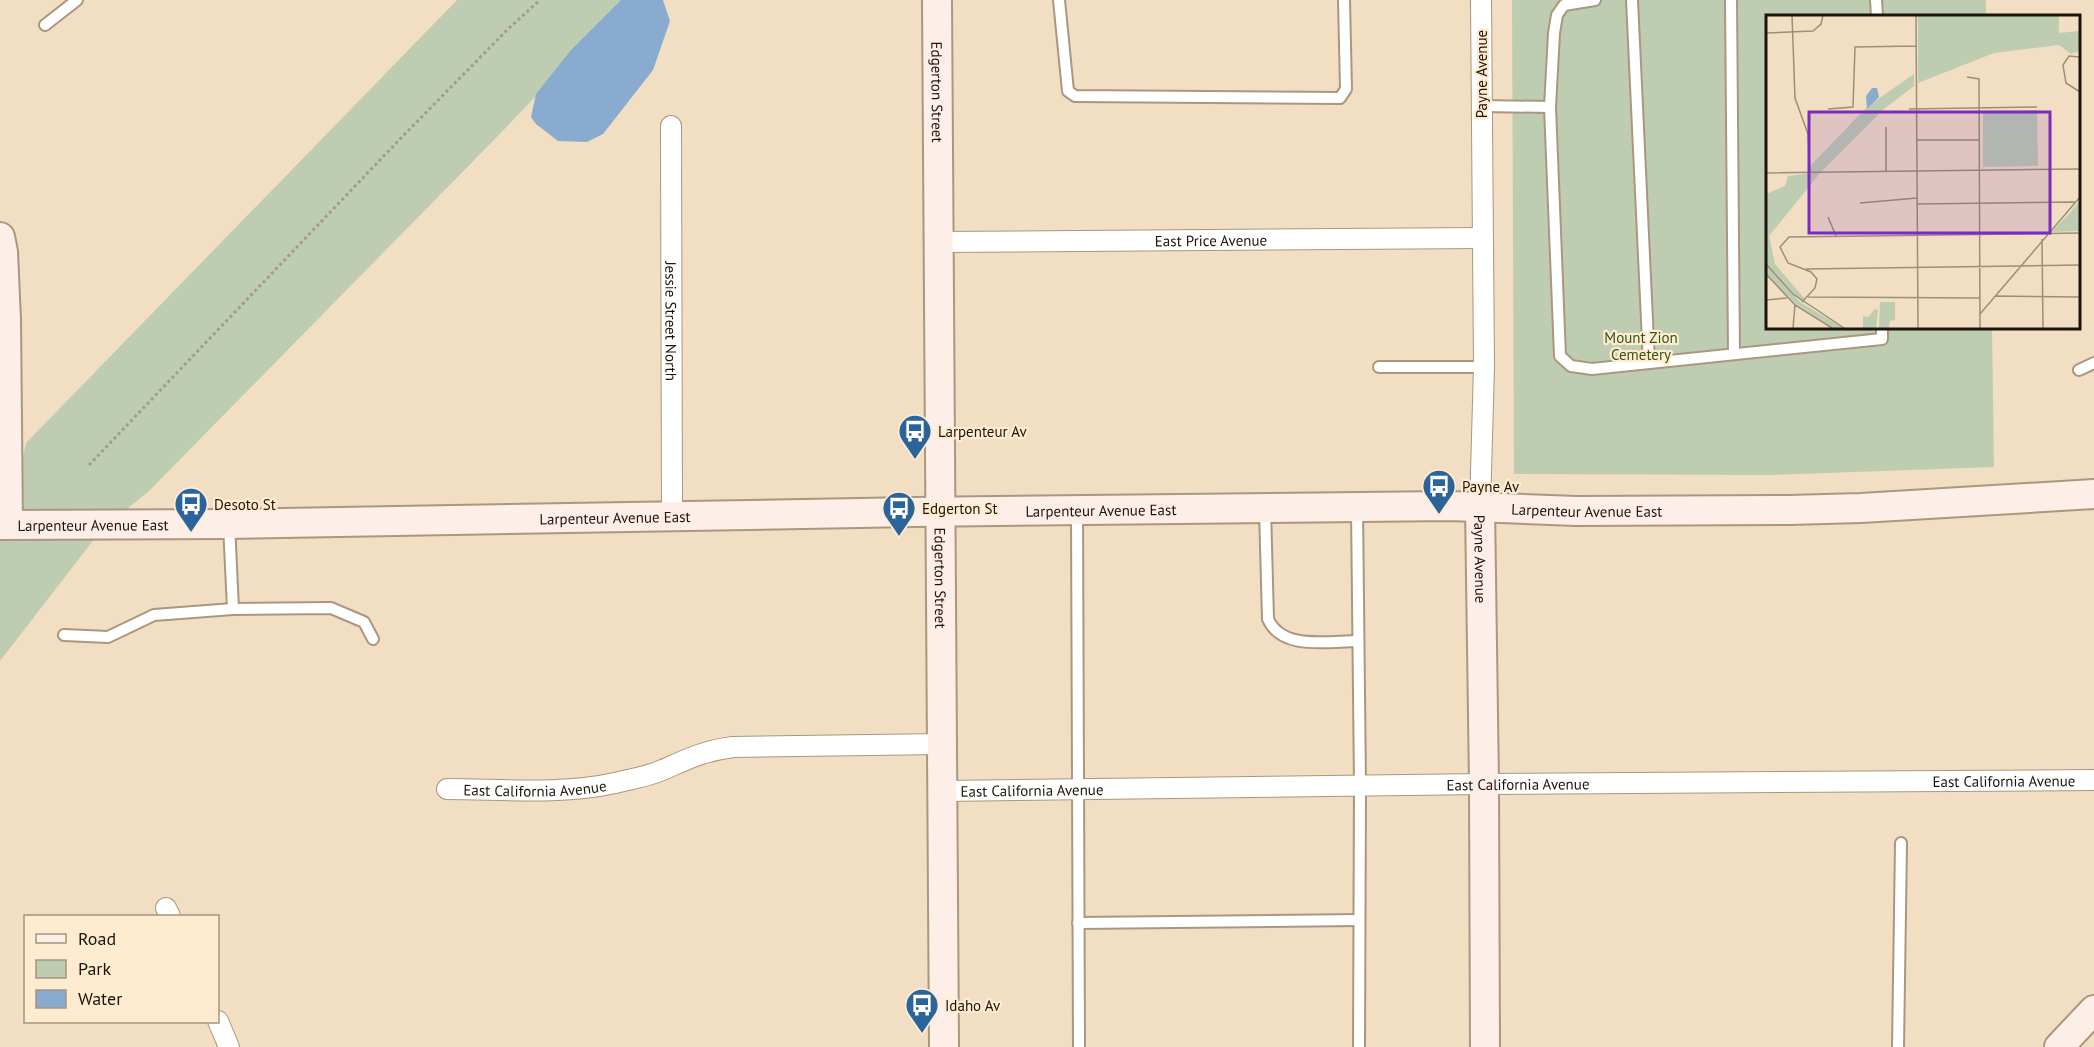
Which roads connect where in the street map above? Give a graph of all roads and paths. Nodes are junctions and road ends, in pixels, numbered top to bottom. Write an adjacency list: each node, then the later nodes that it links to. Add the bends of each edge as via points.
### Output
1 (77, 0): 12 (lane)
2 (540, 0): 26 (path, via 400,139)
3 (937, 0): 18 (main road, Edgerton Street)
4 (1059, 0): 5 (lane, via 1068,91 1075,96 1340,98 1346,89)
5 (1344, 0)
6 (1481, 0): 13 (street, Payne Avenue)
7 (1595, 0): 14 (lane, via 1564,5 1557,15)
8 (1632, 0): 21 (lane)
9 (1731, 0): 20 (lane)
10 (1876, 0): 11 (lane)
11 (1877, 15)
12 (45, 25)
13 (1481, 106): 14 (lane); 17 (street, Payne Avenue)
14 (1550, 107): 21 (lane, via 1560,356 1571,366 1592,369)
15 (671, 126): 33 (street, Jessie Street North)
16 (0, 237): 35 (main road, via 6,320)
17 (1482, 238): 18 (street, East Price Avenue); 24 (street, Payne Avenue)
18 (938, 242): 32 (main road, Edgerton Street)
19 (1882, 328): 20 (lane, via 1882,339)
20 (1734, 354): 21 (lane)
21 (1649, 363)
22 (2094, 363): 25 (lane)
23 (1379, 367): 24 (lane)
24 (1484, 367): 29 (street, Payne Avenue)
25 (2079, 370)
26 (89, 465)
27 (2094, 494): 29 (main road, Larpenteur Avenue East, via 1861,508 1576,511)
28 (1357, 507): 29 (main road, Larpenteur Avenue East); 30 (main road, Larpenteur Avenue East); 39 (lane)
29 (1480, 507): 42 (main road, Payne Avenue)
30 (1265, 508): 31 (main road, Larpenteur Avenue East); 39 (lane, via 1268,619 1273,629 1301,642)
31 (1077, 511): 32 (main road, Larpenteur Avenue East); 45 (lane)
32 (939, 512): 33 (main road, Larpenteur Avenue East); 40 (main road, Edgerton Street)
33 (672, 517): 34 (main road, Larpenteur Avenue East)
34 (229, 524): 35 (main road, Larpenteur Avenue East); 36 (lane)
35 (4, 525)
36 (233, 609): 37 (lane, via 154,615 108,637); 38 (lane, via 331,608 364,622)
37 (64, 635)
38 (374, 639)
39 (1358, 641): 43 (lane)
40 (942, 744): 44 (street, East California Avenue, via 733,747 713,749 658,772 613,783 571,789); 46 (main road, Edgerton Street)
41 (2094, 780): 42 (street, East California Avenue)
42 (1484, 784): 43 (street, East California Avenue); 56 (main road, Payne Avenue)
43 (1360, 786): 45 (street, East California Avenue); 48 (lane)
44 (447, 789)
45 (1077, 789): 46 (street, East California Avenue); 49 (lane)
46 (942, 791): 53 (main road, Edgerton Street)
47 (1900, 843): 57 (lane)
48 (1359, 920): 49 (lane); 55 (lane)
49 (1078, 923): 54 (lane)
50 (2094, 1010): 58 (main road)
51 (219, 1023): 52 (street)
52 (229, 1047)
53 (944, 1047)
54 (1079, 1047)
55 (1359, 1047)
56 (1485, 1047)
57 (1898, 1047)
58 (2059, 1047)

